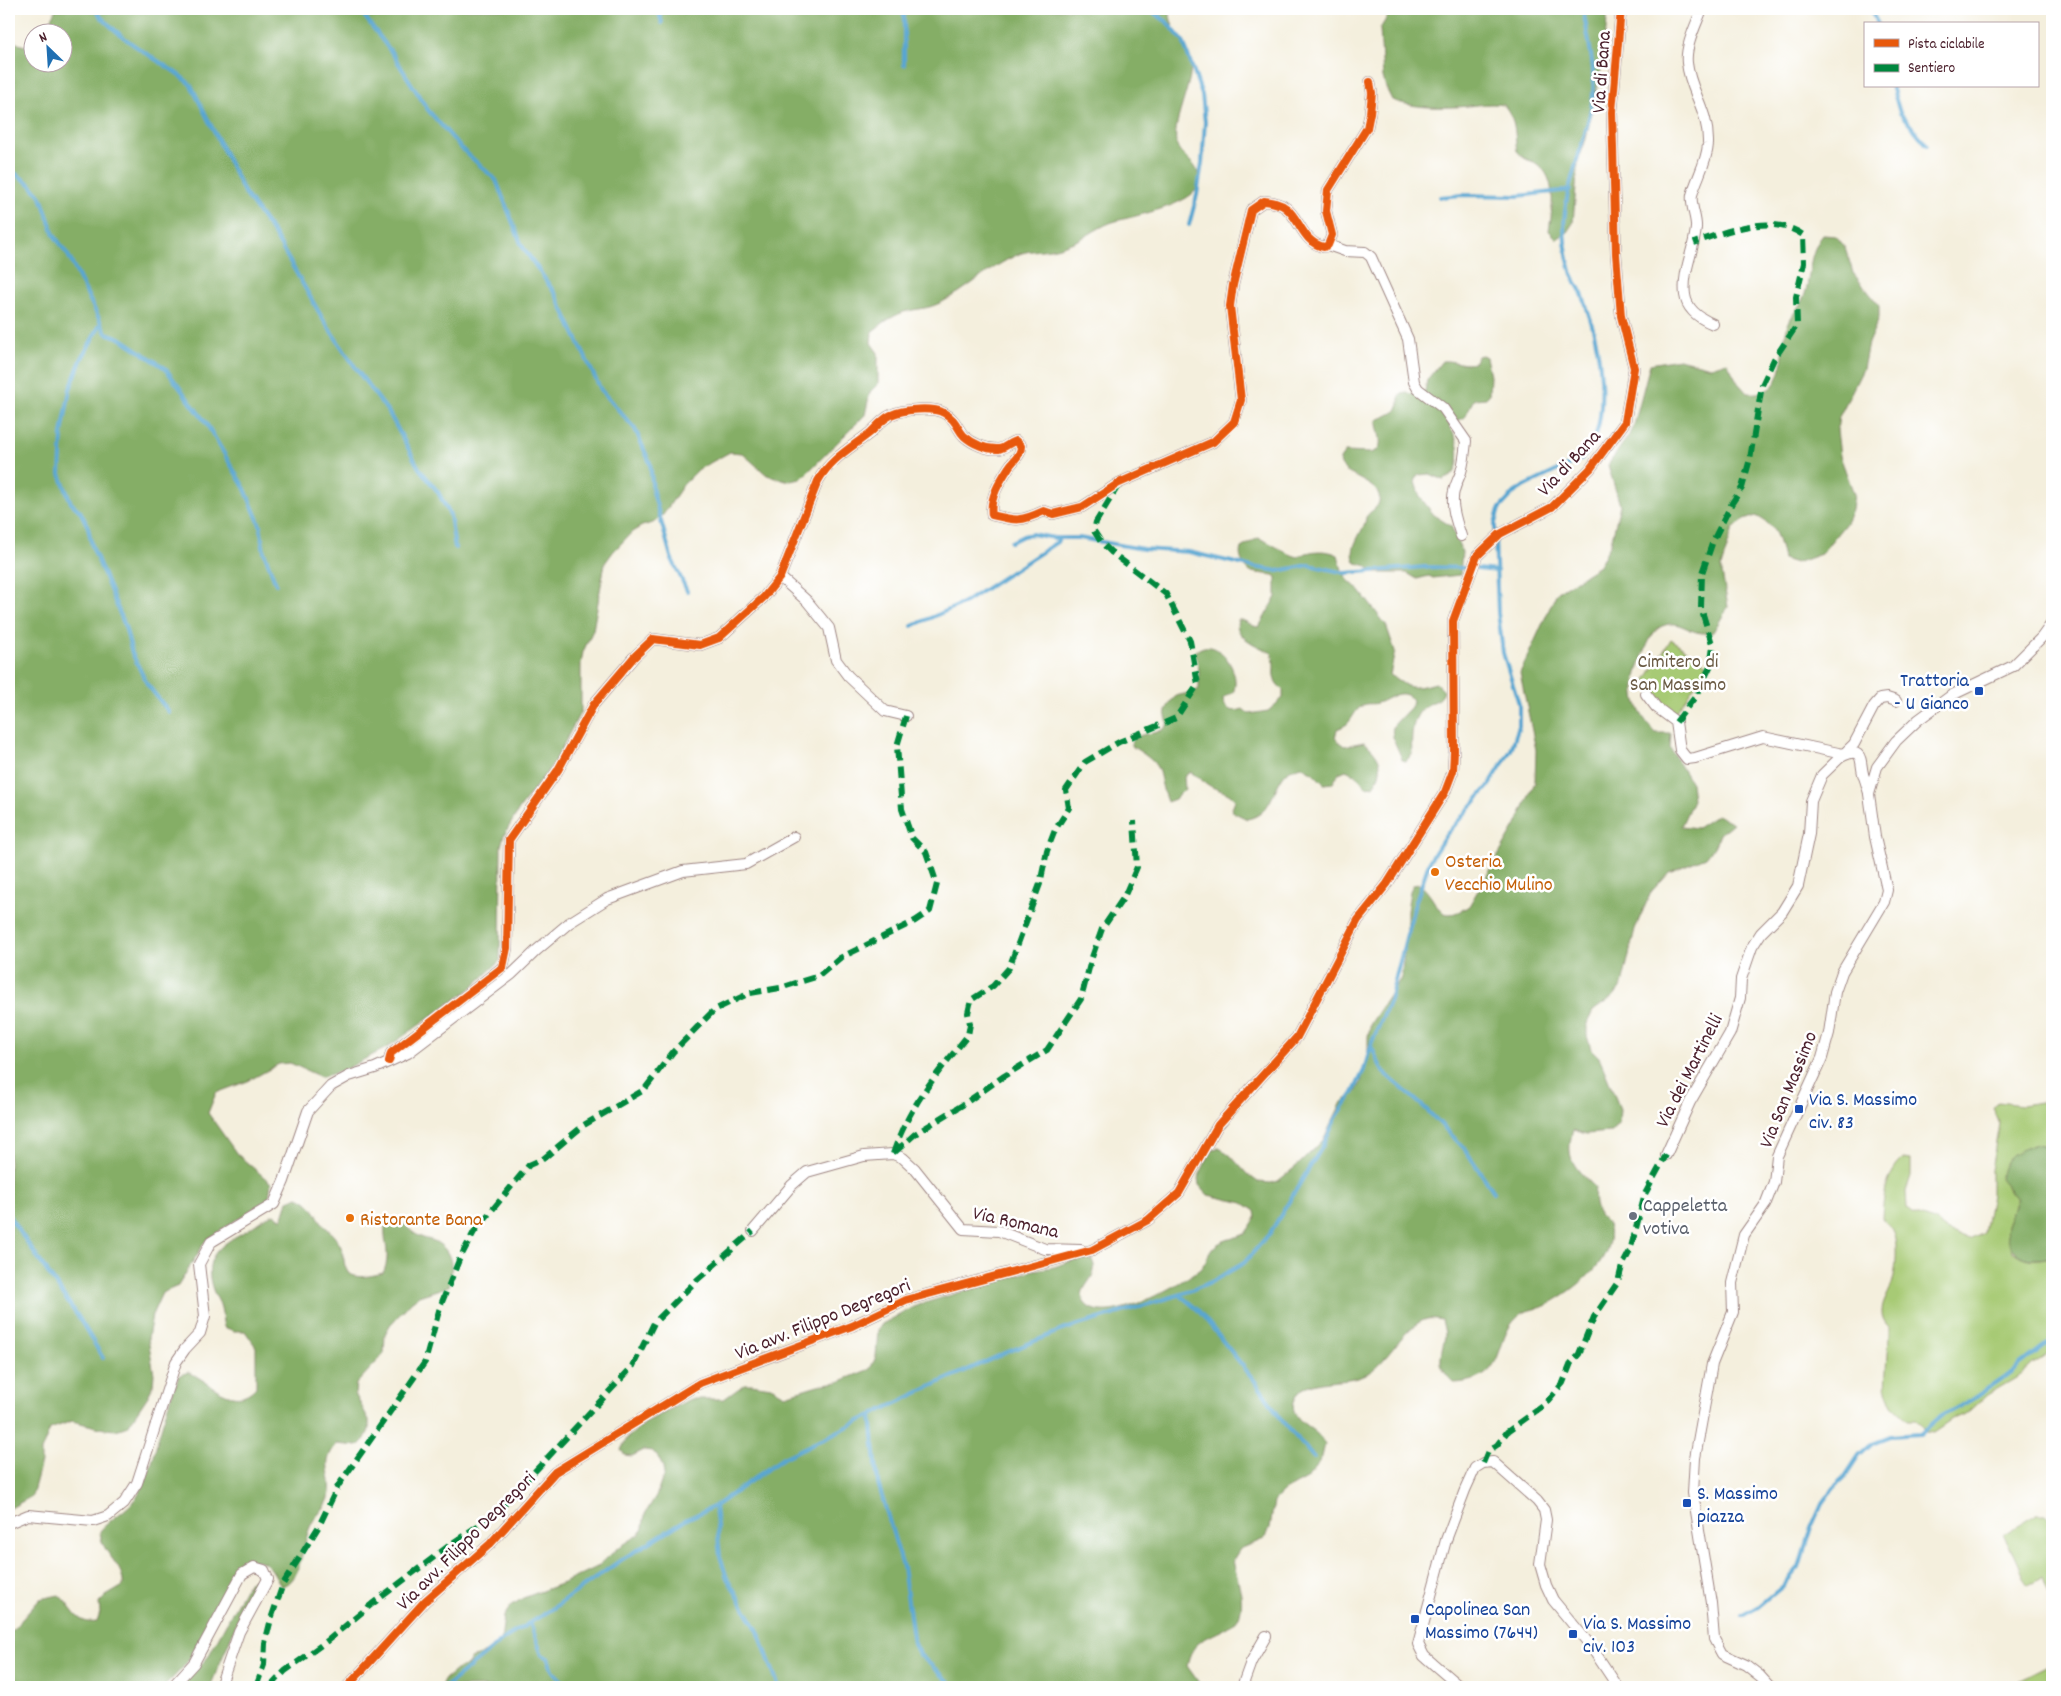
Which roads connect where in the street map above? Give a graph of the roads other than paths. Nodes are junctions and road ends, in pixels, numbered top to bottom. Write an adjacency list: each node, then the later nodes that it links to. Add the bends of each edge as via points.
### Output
1 (1621, 9): 15 (street, Via di Bana, via 1612,112 1621,316 1634,368 1625,422 1590,469 1552,507 1500,534 1477,556 1453,621 1453,771 1445,792)
2 (1702, 9): 5 (street, via 1687,62 1707,121 1708,145 1692,196 1696,226 1686,273 1685,297 1698,316)
3 (1370, 82): 4 (street, via 1372,93 1367,128 1330,185 1327,196 1326,211 1332,236)
4 (1328, 245): 6 (street, via 1345,251 1365,252 1371,257 1408,339 1414,382 1418,389 1443,408 1466,441 1453,498); 7 (street, via 1324,247 1315,243 1279,204 1264,201 1251,210 1230,306 1241,400 1234,422 1213,442 1119,483 1082,507 1053,514 1044,511 1025,520 1009,520 992,516 990,504 1010,465 1021,453 1021,446 1016,441 1001,449 985,448 962,435 957,423 943,412 919,409 890,415 824,470)
5 (1713, 324)
6 (1461, 536)
7 (780, 578): 11 (street, via 807,601 829,628 836,660 848,676 884,712); 16 (street, via 719,638 700,645 653,639 610,683 594,704 558,770 509,840 507,948 503,967 391,1053)
8 (2052, 623): 13 (street, Via San Massimo, via 2013,666 1952,695 1902,736 1877,767)
9 (1646, 694): 12 (street, via 1656,707 1676,722 1680,750 1687,759 1763,737)
10 (1896, 701): 12 (street, Via dei Martinelli, via 1880,699 1854,744)
11 (906, 716)
12 (1840, 756): 13 (street, via 1858,755); 17 (street, Via dei Martinelli, via 1822,775 1811,801 1809,834 1798,886 1782,912 1752,947 1741,979 1740,998 1730,1033 1690,1102)
13 (1869, 794): 28 (street, Via San Massimo, via 1887,890 1884,902 1842,972 1822,1058 1777,1156 1774,1182 1765,1206 1744,1235 1732,1283 1733,1312 1712,1364 1695,1458 1693,1493 1714,1639 1722,1654 1746,1665)
14 (794, 837): 16 (street, via 746,864 683,871 607,899 569,923 512,974 415,1048)
15 (1387, 884): 19 (street, Via avv. Filippo Degregori, via 1358,920 1297,1037 1218,1125 1179,1193 1148,1220)
16 (389, 1061): 20 (street, via 331,1086 308,1111 274,1204 211,1242 199,1264 205,1316 200,1334 176,1362 137,1483 124,1503 108,1516 93,1521 28,1515)
17 (1666, 1155)
18 (754, 1231): 19 (street, Via Romana, via 807,1172 864,1156 893,1154 903,1158 915,1170 963,1229 998,1231 1045,1249)
19 (1092, 1250): 24 (street, Via avv. Filippo Degregori, via 906,1300 852,1326 700,1383 555,1472 490,1544 425,1601)
20 (9, 1524)
21 (1266, 1636): 25 (street, via 1251,1662)
22 (172, 1687): 23 (street, via 194,1663 242,1574 254,1567 264,1570 268,1579 239,1632)
23 (220, 1687)
24 (347, 1687)
25 (1242, 1687)
26 (1460, 1687): 27 (street, via 1424,1656 1418,1644 1446,1540 1475,1468 1492,1462 1544,1510 1546,1520 1540,1564 1552,1600 1590,1645)
27 (1618, 1687)
28 (1770, 1687)

